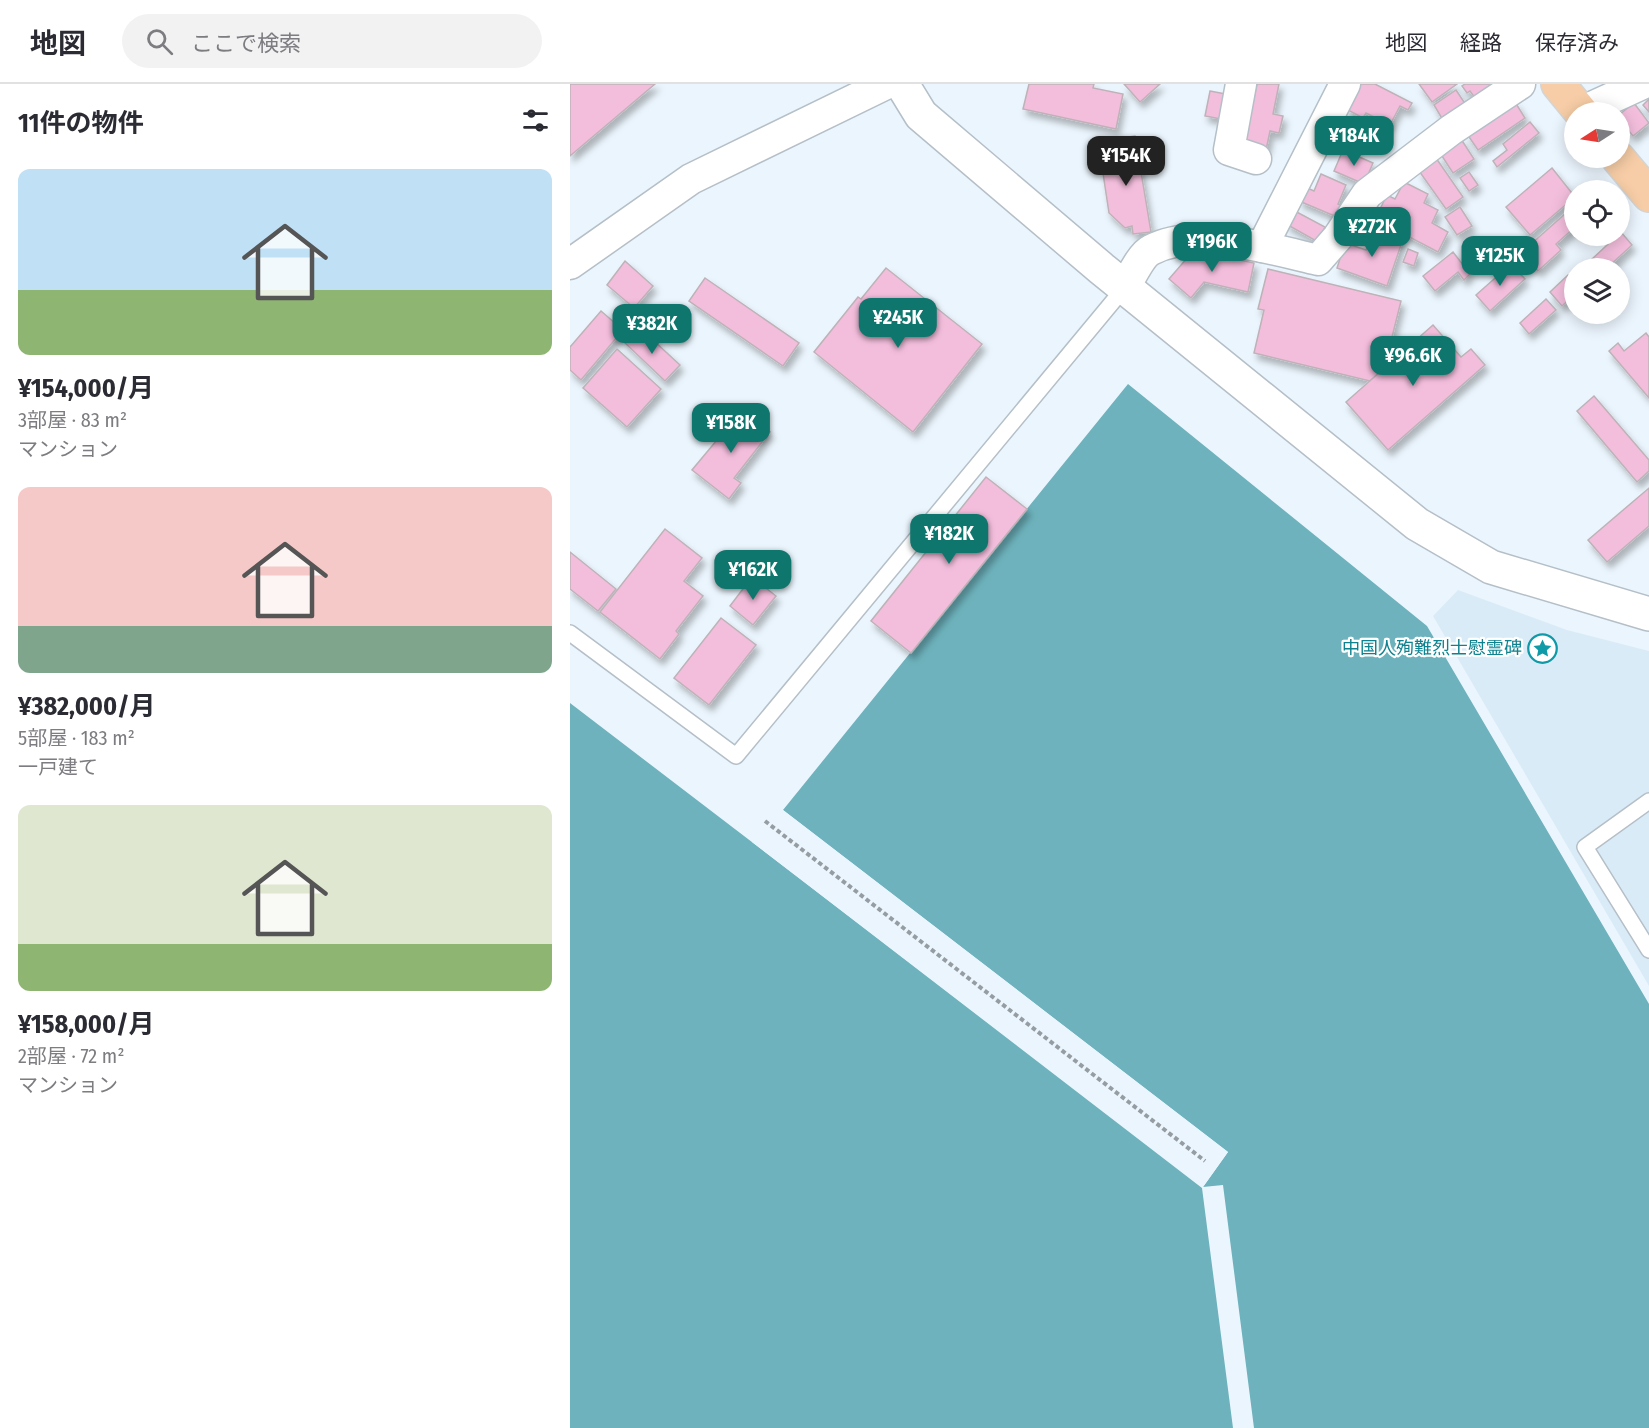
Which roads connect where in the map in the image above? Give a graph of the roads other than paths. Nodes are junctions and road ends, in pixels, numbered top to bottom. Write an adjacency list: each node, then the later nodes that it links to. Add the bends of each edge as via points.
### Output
1 (886, 84): 14 (street, via 691,179)
2 (902, 84): 15 (street, via 921,115)
3 (1241, 84): 10 (street, via 1228,150)
4 (1345, 84): 13 (street)
5 (1520, 84): 13 (street, via 1367,194 1318,260)
6 (1558, 84): 8 (highway)
7 (1642, 84): 9 (street)
8 (1573, 102)
9 (1603, 102)
10 (1256, 159)
11 (1626, 168): 12 (highway)
12 (1649, 195)
13 (1262, 247): 15 (street, via 1190,238 1149,250)
14 (570, 264)
15 (1125, 287): 16 (street, via 1417,524 1491,567); 17 (lane, via 736,756)
16 (1649, 614)
17 (570, 633)
18 (1649, 801): 19 (lane, via 1585,847)
19 (1649, 950)

